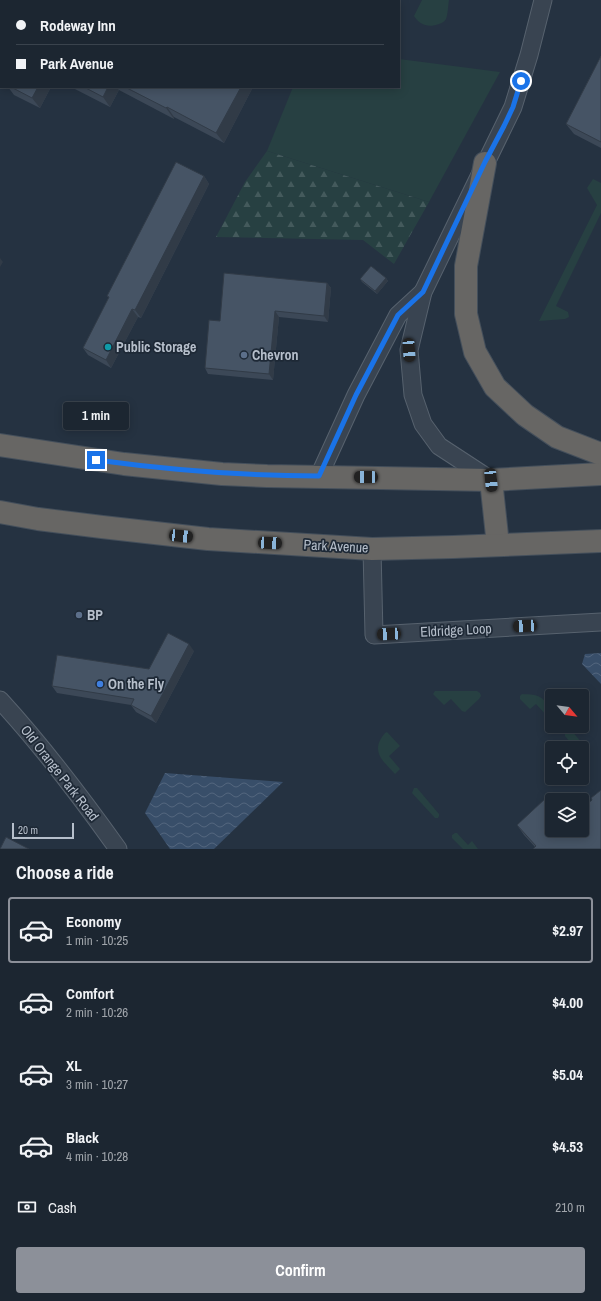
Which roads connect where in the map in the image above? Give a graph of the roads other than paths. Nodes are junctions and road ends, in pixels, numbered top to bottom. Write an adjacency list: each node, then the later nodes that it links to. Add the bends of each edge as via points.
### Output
1 (543, 0): 2 (street, via 513,107)
2 (485, 162): 3 (street); 5 (highway, via 466,266 466,314 475,352 495,387 525,415 557,437)
3 (423, 292): 7 (street, via 398,315 356,395); 8 (street, via 409,350 413,395 422,424 439,446)
4 (0, 445): 7 (highway, via 124,464 206,472)
5 (601, 454)
6 (601, 474): 8 (highway)
7 (319, 476): 8 (highway)
8 (491, 480): 11 (highway)
9 (0, 512): 12 (highway, Park Avenue, via 38,519 208,539)
10 (601, 541): 11 (highway, Park Avenue)
11 (498, 545): 12 (highway, Park Avenue)
12 (372, 549): 13 (street, Eldridge Loop, via 374,635)
13 (601, 622)
14 (0, 700): 15 (street, Old Orange Park Road, via 72,786)
15 (118, 849)

